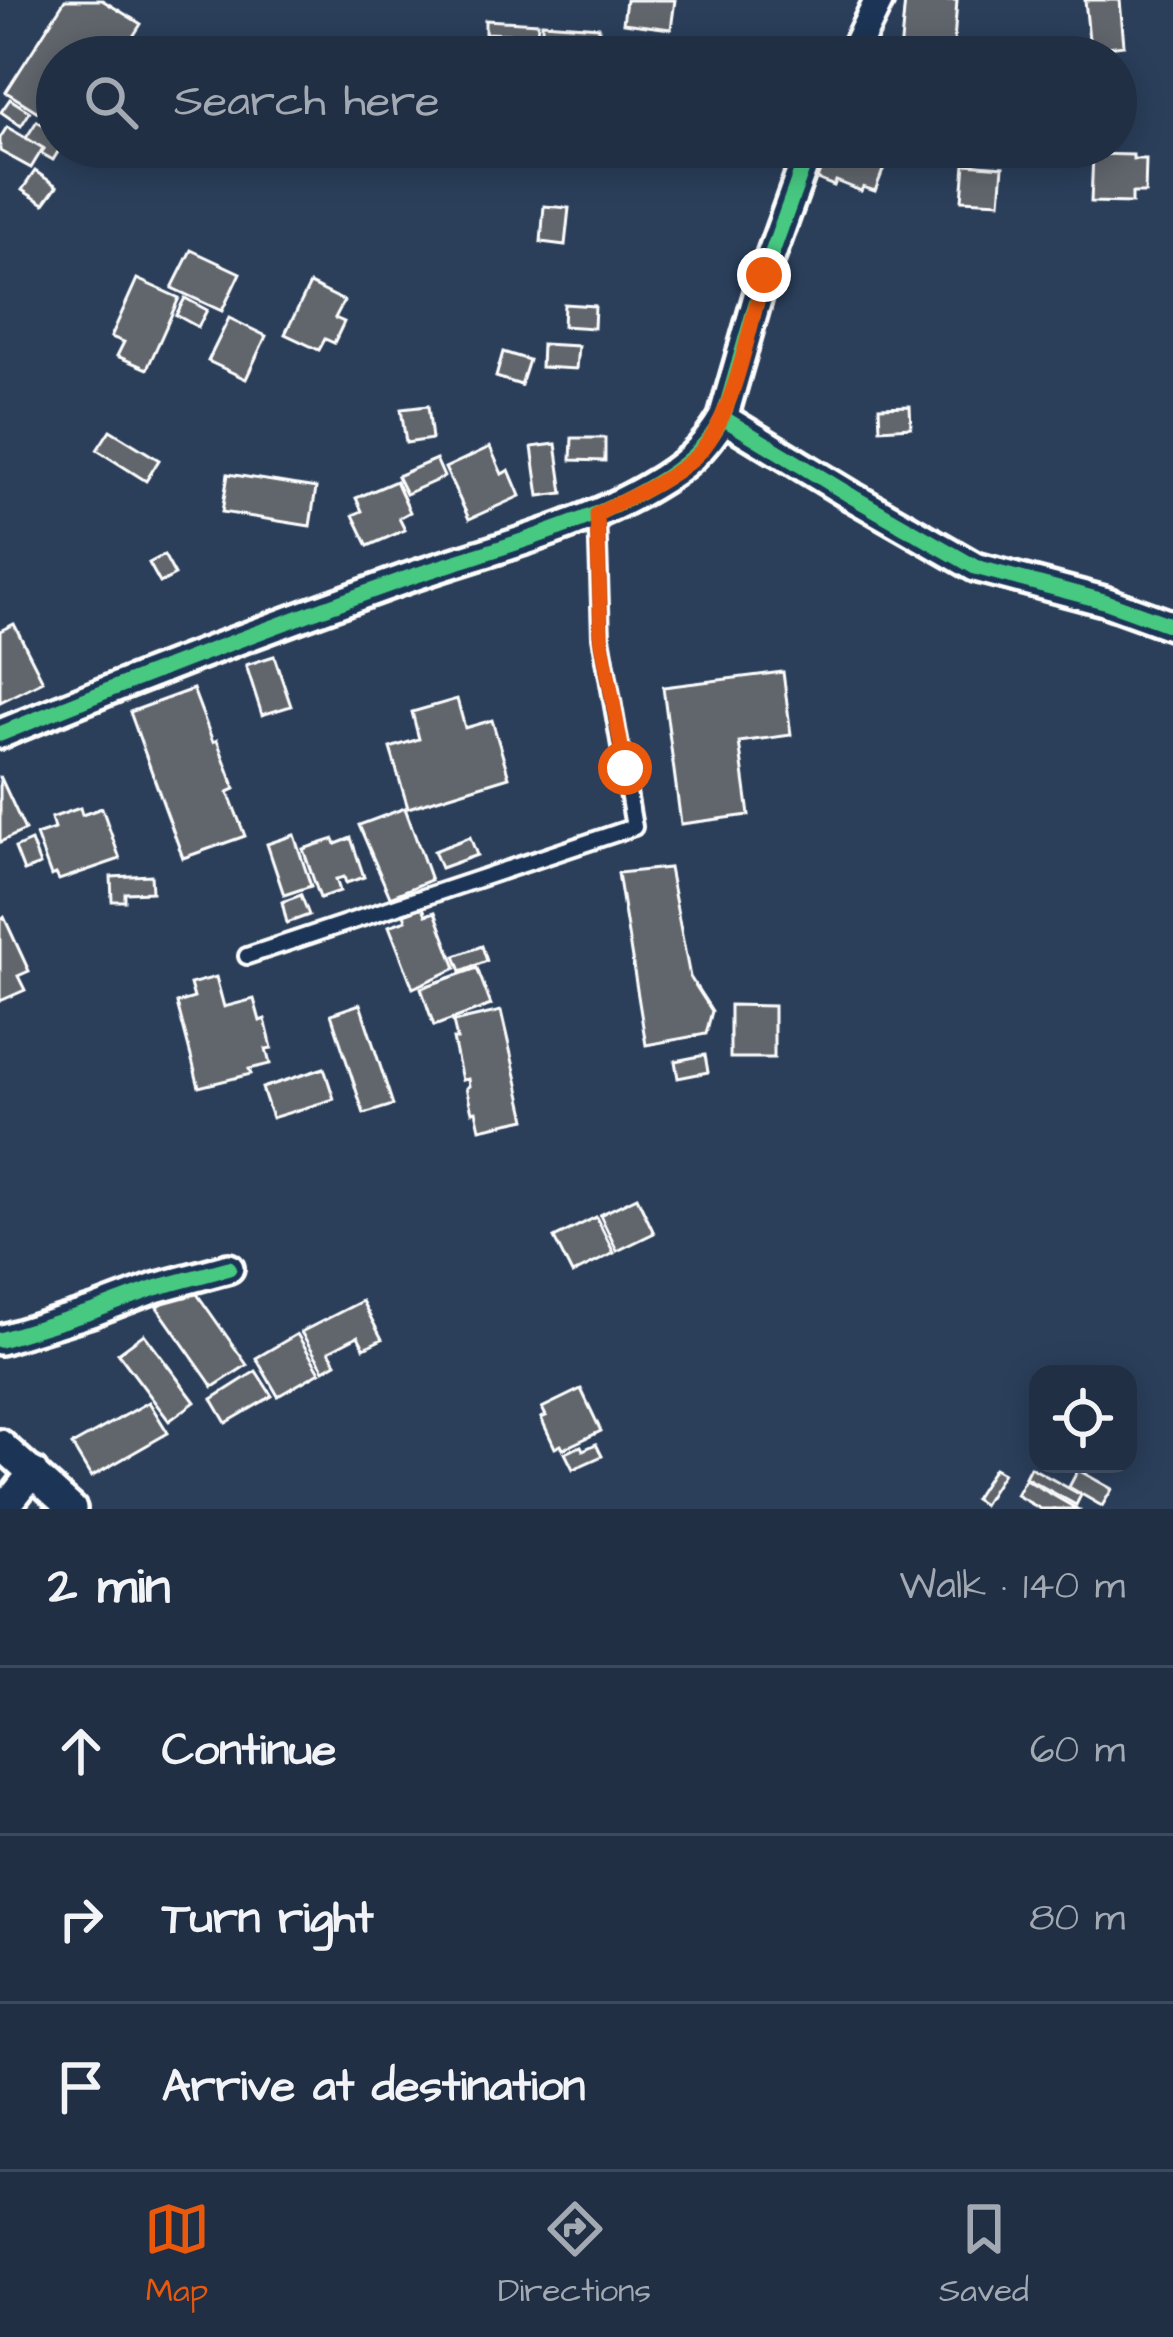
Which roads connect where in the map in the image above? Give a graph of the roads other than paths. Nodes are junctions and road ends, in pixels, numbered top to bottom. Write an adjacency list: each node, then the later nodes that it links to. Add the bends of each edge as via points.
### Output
1 (879, 0): 2 (street)
2 (861, 36)
3 (803, 168): 4 (street)
4 (723, 418): 5 (street, via 695,457); 6 (street, via 975,567)
5 (597, 514): 7 (street, via 148,672); 8 (lane, via 601,637 634,827)
6 (1173, 626)
7 (0, 734)
8 (247, 956)
9 (229, 1268): 10 (street)
10 (0, 1340)
11 (0, 1444): 12 (street)
12 (33, 1472): 13 (street); 14 (street)
13 (4, 1509)
14 (71, 1509)

